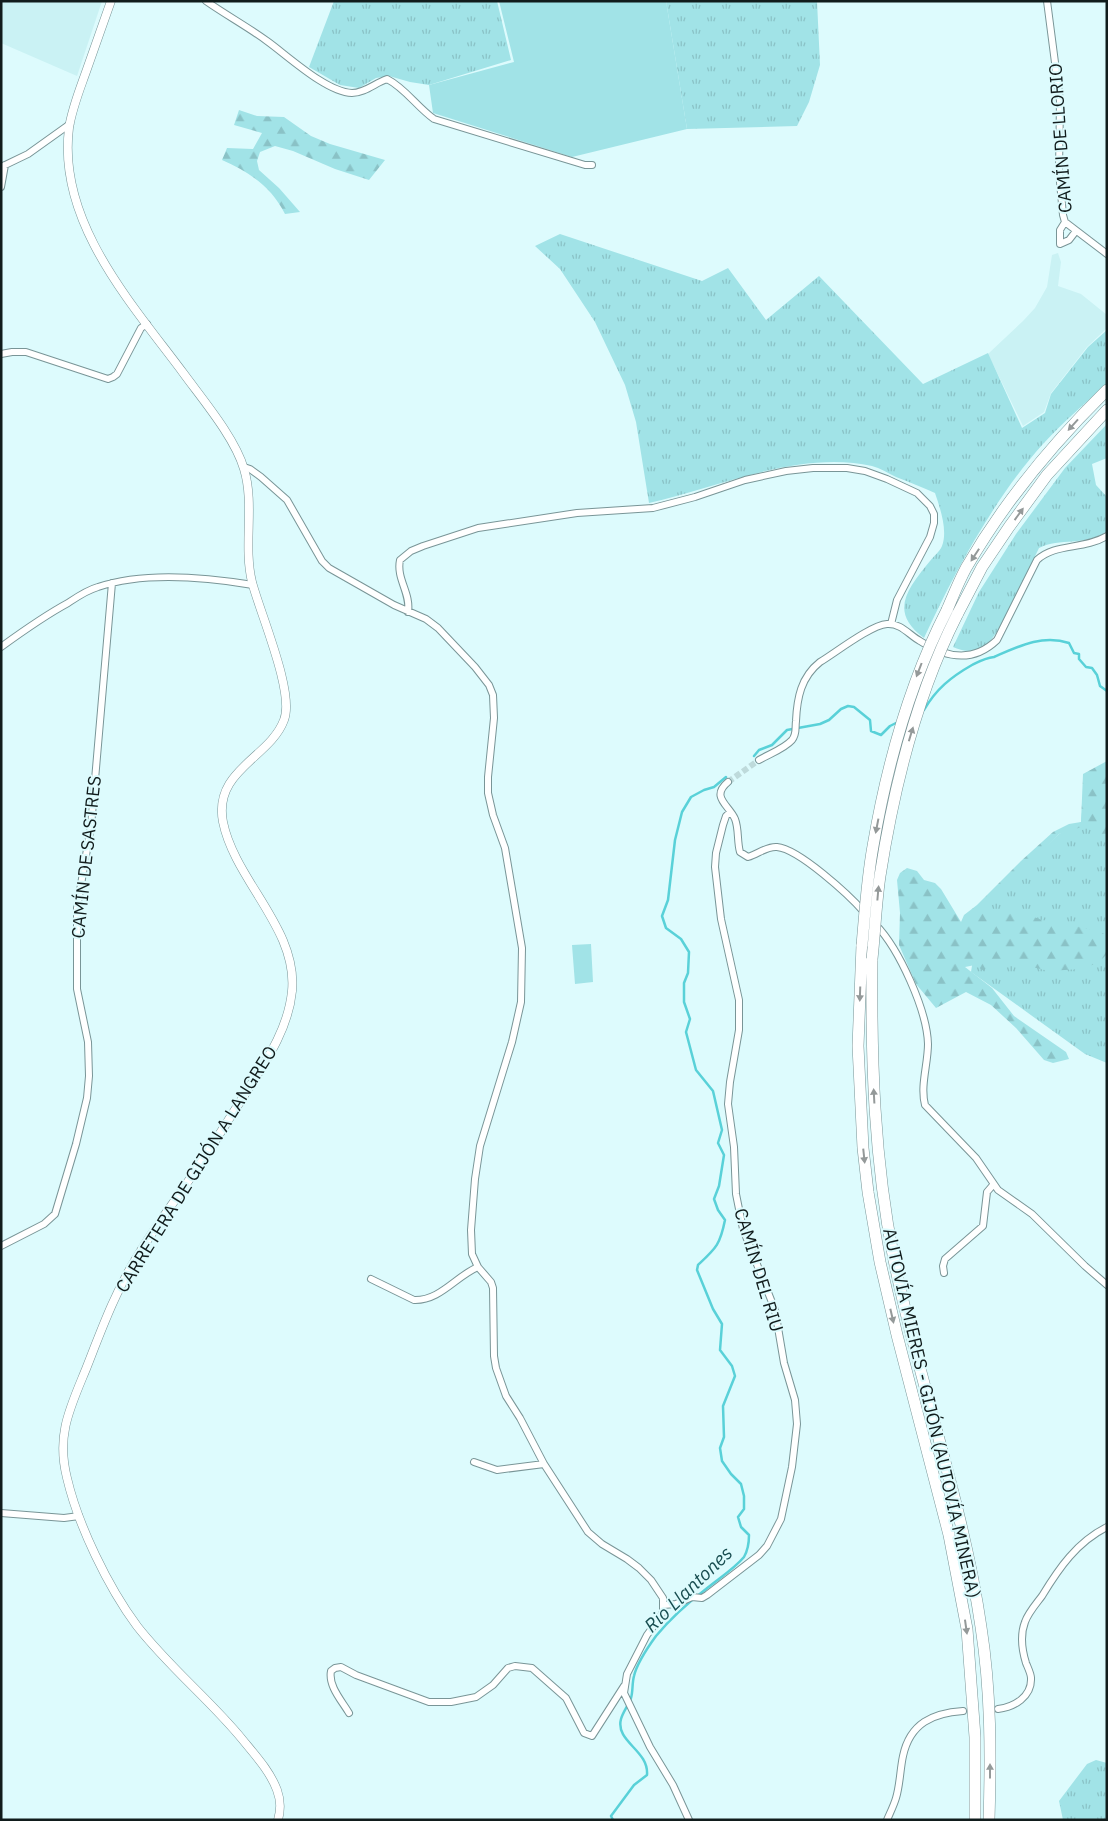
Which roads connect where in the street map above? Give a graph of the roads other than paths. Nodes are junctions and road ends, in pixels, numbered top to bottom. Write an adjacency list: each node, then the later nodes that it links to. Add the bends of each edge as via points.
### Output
1 (111, 1): 4 (street, CARRETERA DE GIJÓN A LANGREO, via 74,104)
2 (206, 1): 5 (street, via 325,83 342,91 365,90 387,79 397,84 434,119)
3 (1047, 1): 8 (street, CAMÍN DE LLORIO, via 1059,90 1059,171)
4 (70, 124): 6 (street, via 28,154); 11 (street, CARRETERA DE GIJÓN A LANGREO, via 70,176 82,218 118,284)
5 (592, 165)
6 (3, 166): 7 (street)
7 (1, 187)
8 (1065, 222): 9 (street, CAMÍN DE LLORIO); 9 (street, via 1060,230 1060,244 1070,240)
9 (1076, 231): 10 (street, CAMÍN DE LLORIO)
10 (1107, 254)
11 (147, 324): 12 (street, via 141,328 113,378 26,352); 15 (street, CARRETERA DE GIJÓN A LANGREO, via 228,436)
12 (1, 354)
13 (1107, 390): 20 (highway, one-way to 20, via 1035,468 998,520 966,568)
14 (1107, 410): 20 (highway, AUTOVÍA MIERES - GIJÓN (AUTOVÍA MINERA), one-way to 14, via 1047,475)
15 (244, 467): 18 (street, CARRETERA DE GIJÓN A LANGREO, via 248,556); 19 (street, via 287,500 329,568)
16 (1107, 536): 21 (street, via 1089,544 1044,553 1037,560 997,640 976,655 950,655 936,650)
17 (112, 583): 18 (street, via 165,576); 22 (street, via 97,587 38,620); 27 (street, CAMÍN DE SASTRES, via 91,826 77,908 77,989 88,1050 86,1098 55,1214 44,1224)
18 (253, 585): 35 (street, CARRETERA DE GIJÓN A LANGREO, via 282,678 287,699 286,718 276,734 236,775 226,790 223,824 231,846 284,943 292,968 292,993 276,1043 194,1174 134,1261 76,1392 64,1431 62,1458)
19 (408, 612): 21 (street, via 408,596 398,567 403,556 478,528 577,512 652,508 786,471 847,468 887,479 910,490 930,506 934,523 930,537 897,600); 28 (street, via 438,628 475,667 493,695 488,792 506,848 522,948 521,1002 480,1146 475,1179 471,1244)
20 (952, 612): 45 (highway, AUTOVÍA MIERES - GIJÓN (AUTOVÍA MINERA), one-way to 45, bridge, via 932,639 914,682 887,774 873,847 862,945 858,1046 863,1148 880,1262 949,1535 967,1629 975,1727); 46 (highway, AUTOVÍA MIERES - GIJÓN (AUTOVÍA MINERA), one-way to 20, bridge, via 989,1707 981,1627 963,1532 894,1259 877,1147 871,1044 872,959 880,878 899,775)
21 (891, 624): 23 (street, via 874,628 812,668 798,695 791,740)
22 (1, 647)
23 (758, 760)
24 (728, 782): 25 (street, via 720,794)
25 (730, 812): 26 (street, via 736,824 740,852 748,857 779,847 792,852 861,908 884,933 909,978 927,1035 925,1105 966,1146); 37 (street, CAMÍN DEL RIU, via 723,825 715,867 720,919 740,1010 728,1104 736,1194 743,1229 775,1310 784,1364 795,1400 797,1424 781,1519 767,1546 702,1598 692,1597)
26 (994, 1185): 29 (street, via 988,1192 983,1226 945,1259); 31 (street, via 1032,1214)
27 (1, 1246)
28 (478, 1267): 30 (street, via 446,1289 420,1300); 33 (street, via 494,1288 494,1350 500,1380)
29 (944, 1273)
30 (371, 1279)
31 (1107, 1285)
32 (474, 1462): 33 (street, via 497,1470)
33 (544, 1464): 37 (street, via 588,1532 639,1568 661,1592)
34 (1, 1514): 35 (street)
35 (79, 1516): 42 (street, CARRETERA DE GIJÓN A LANGREO, via 116,1594 136,1625 228,1721 271,1776 281,1803)
36 (1107, 1527): 39 (street, via 1082,1543 1063,1562 1025,1621 1022,1642 1031,1678 1029,1689 1016,1704)
37 (663, 1605): 38 (street, via 661,1616 631,1664)
38 (624, 1685): 41 (street, via 592,1736 584,1733 566,1698 532,1668 515,1666 508,1668 493,1685 476,1697 439,1703 429,1702 341,1667 335,1668 330,1677); 43 (street, via 626,1697 650,1747)
39 (998, 1709)
40 (963, 1711): 44 (street, via 945,1712 929,1718 908,1740 896,1798)
41 (348, 1713)
42 (278, 1820)
43 (689, 1820)
44 (887, 1820)
45 (975, 1820)
46 (989, 1820)

